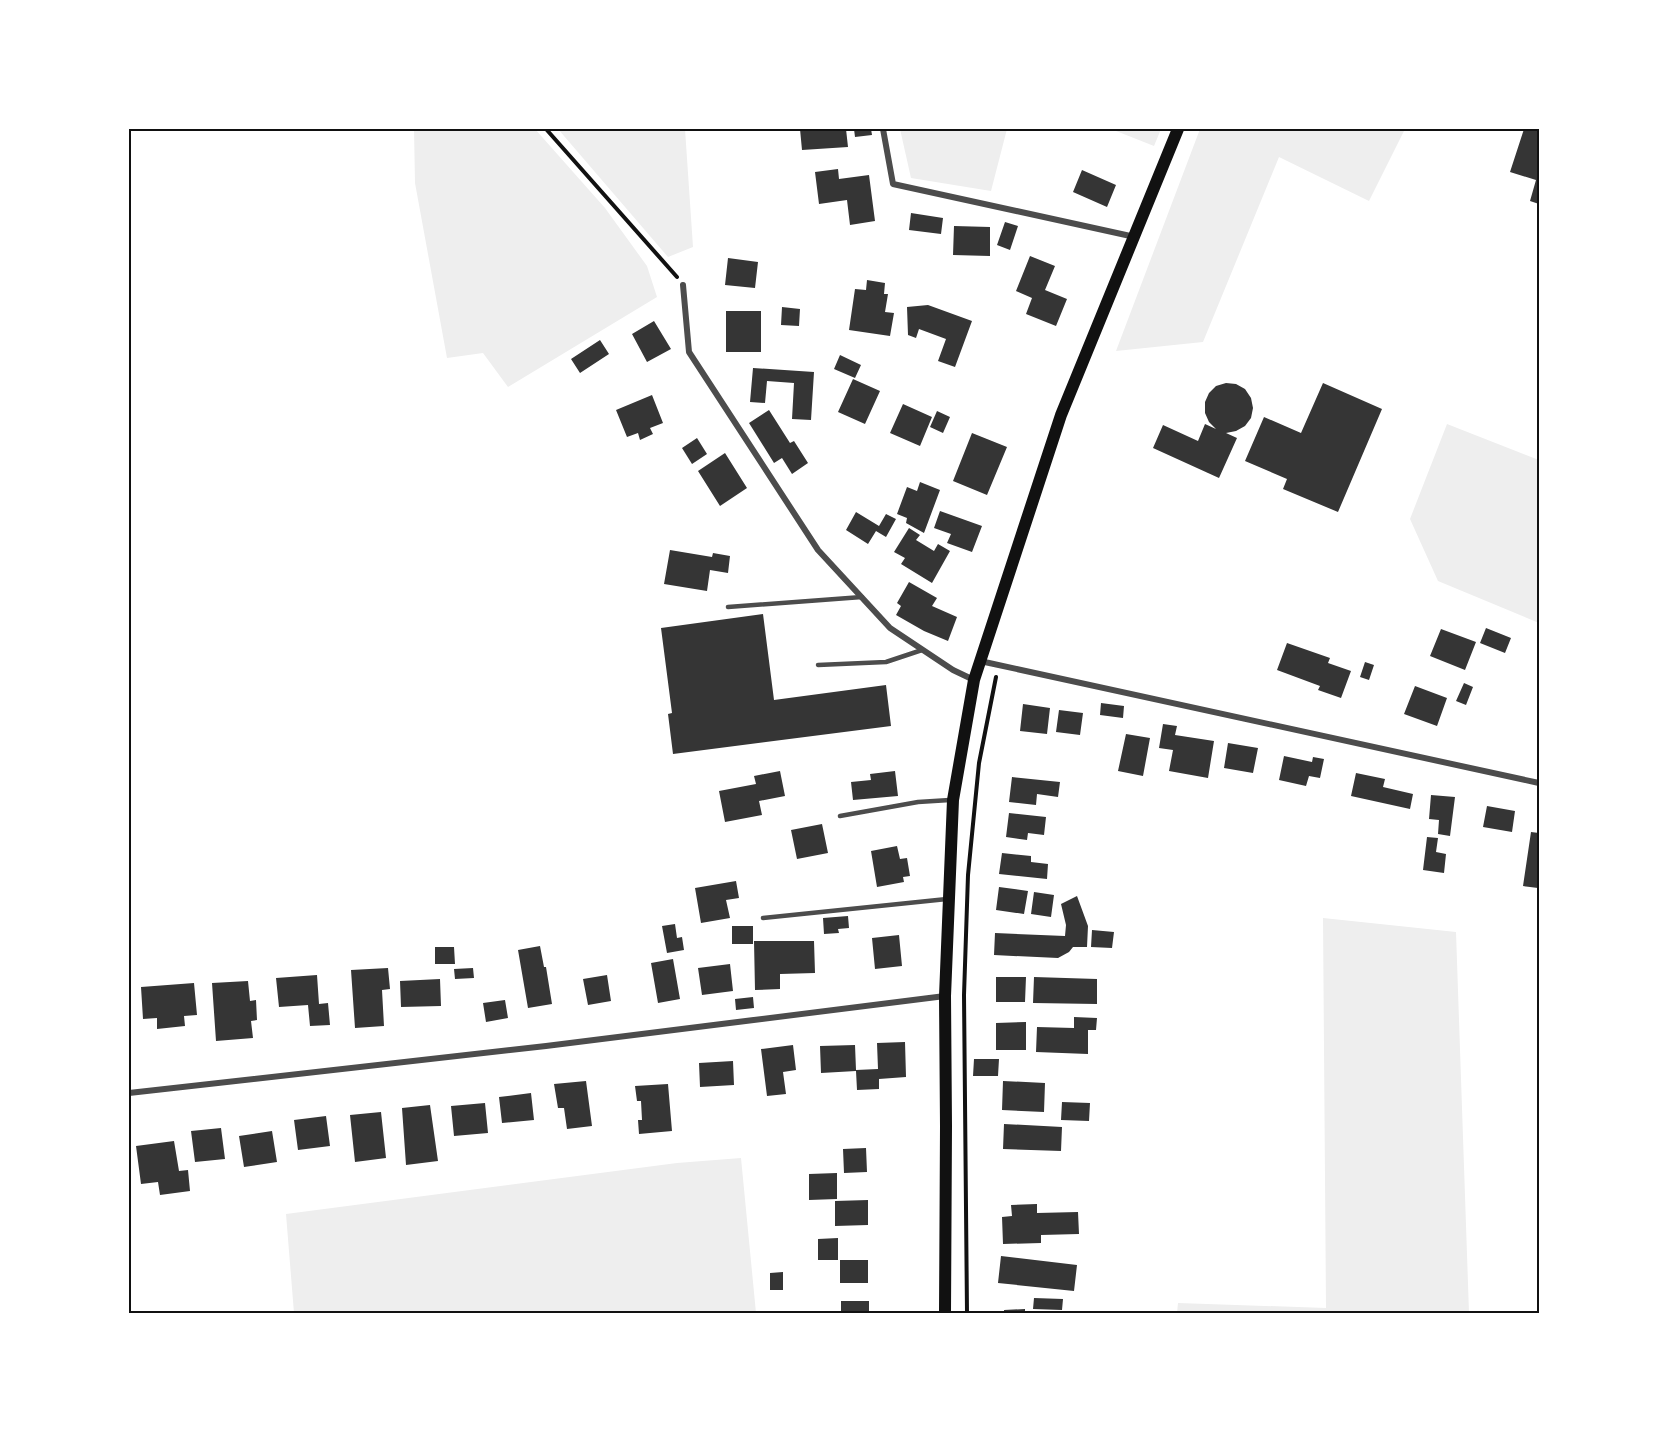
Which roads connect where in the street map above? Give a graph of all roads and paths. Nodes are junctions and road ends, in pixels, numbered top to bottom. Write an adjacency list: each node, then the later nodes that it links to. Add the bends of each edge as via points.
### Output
1 (546, 129): 5 (path)
2 (883, 129): 4 (street, via 893,184)
3 (1178, 129): 4 (main road)
4 (1135, 237): 9 (main road, via 1061,415)
5 (683, 285): 6 (street, via 689,352 818,550)
6 (862, 597): 7 (lane); 8 (street, via 890,628)
7 (728, 607)
8 (922, 650): 11 (lane, via 886,662); 12 (street)
9 (980, 661): 10 (street); 12 (main road)
10 (999, 664): 13 (street); 21 (path, via 980,763 968,875 964,995)
11 (818, 666)
12 (974, 680): 14 (main road)
13 (1539, 783)
14 (953, 800): 15 (lane); 16 (main road)
15 (840, 816)
16 (949, 898): 17 (lane); 18 (main road)
17 (763, 918)
18 (945, 996): 19 (street); 20 (main road)
19 (129, 1093)
20 (945, 1313)
21 (967, 1313)

